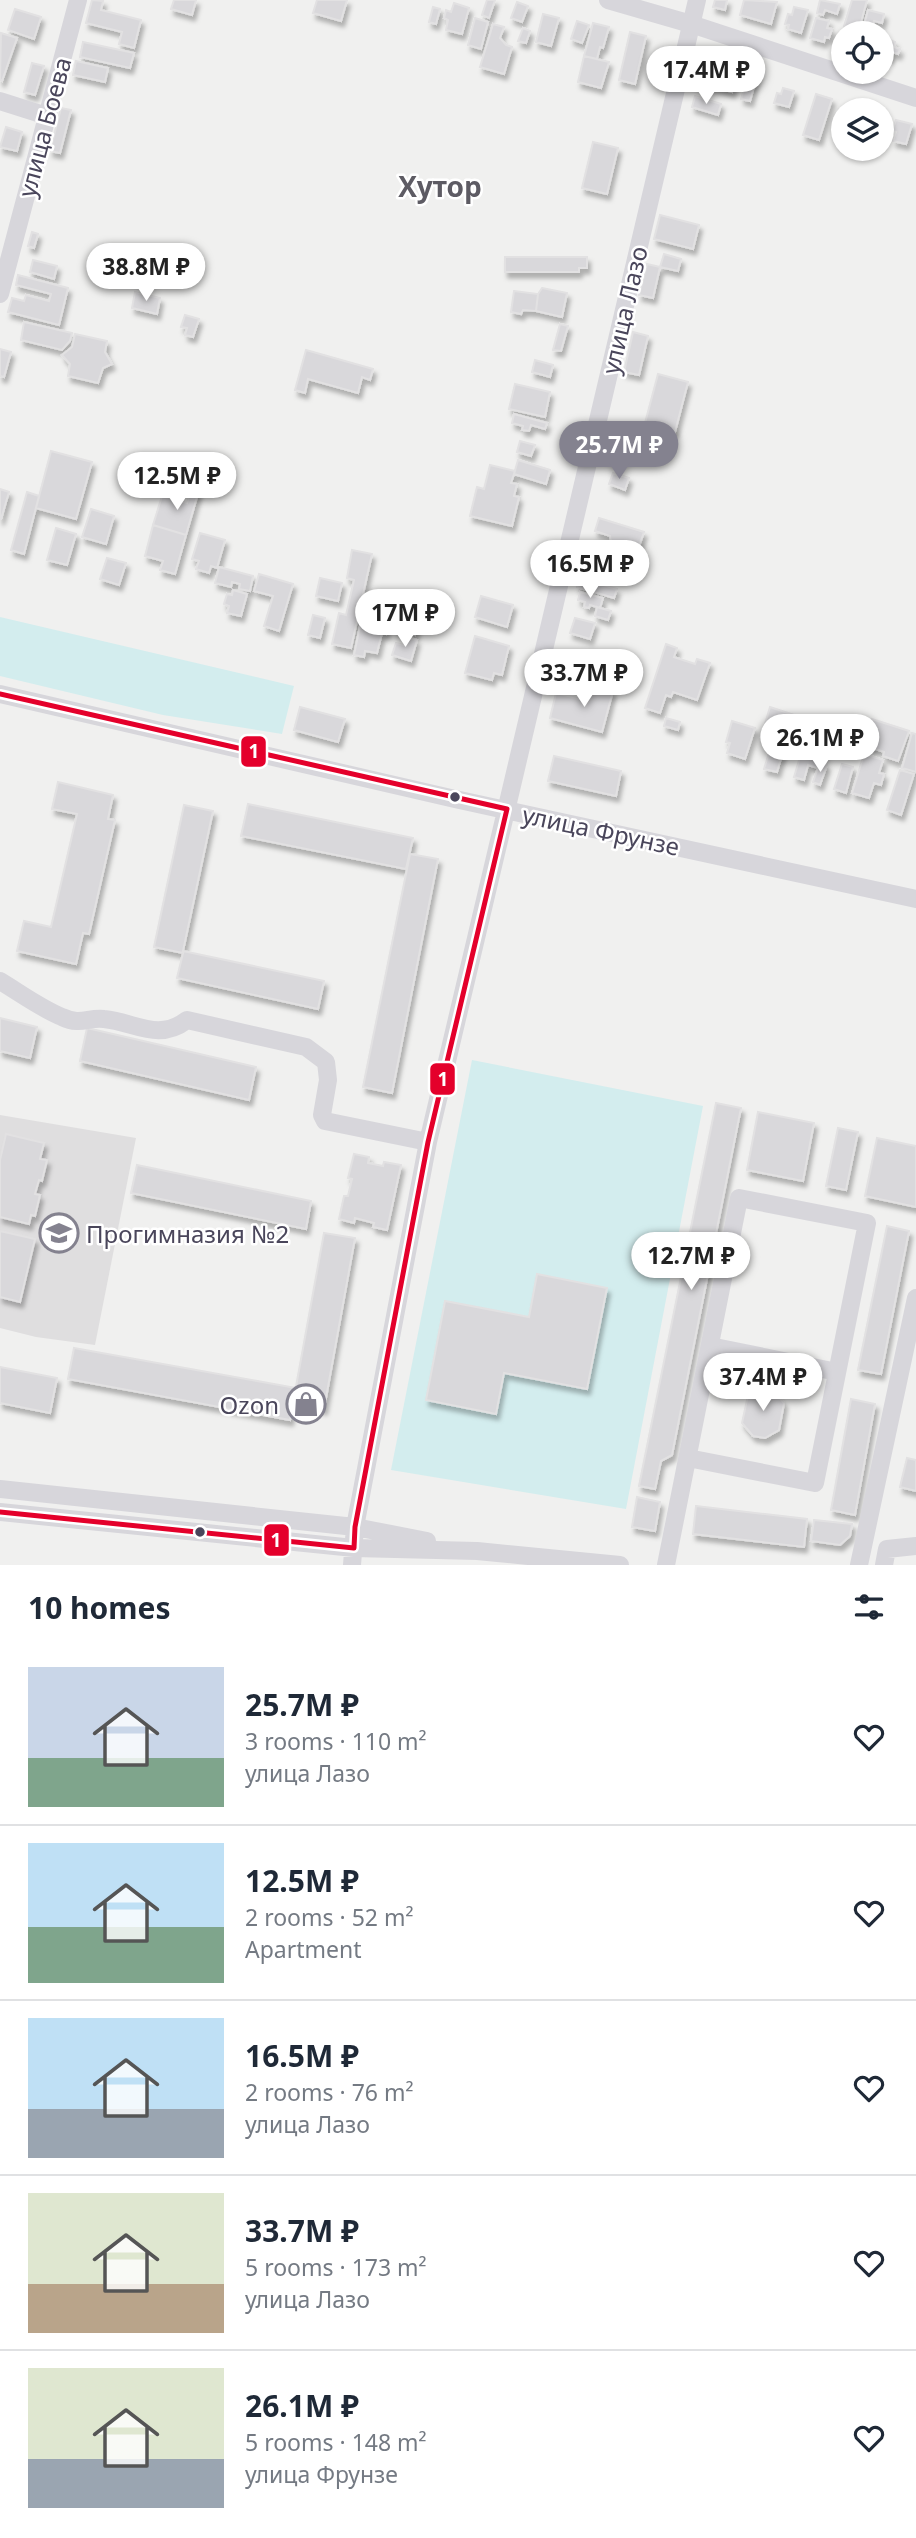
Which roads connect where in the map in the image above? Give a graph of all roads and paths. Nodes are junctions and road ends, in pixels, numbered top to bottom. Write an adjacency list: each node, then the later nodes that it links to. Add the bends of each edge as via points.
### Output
1 (78, 0): 7 (street, улица Боева)
2 (608, 0): 4 (street)
3 (697, 0): 4 (street, улица Лазо)
4 (691, 24): 5 (street); 10 (street, улица Лазо)
5 (916, 98)
6 (0, 101): 7 (street)
7 (47, 116): 8 (street, улица Боева)
8 (0, 294)
9 (0, 694): 10 (street, улица Фрунзе)
10 (507, 809): 11 (street, улица Фрунзе); 13 (street, улица Лазо)
11 (916, 899)
12 (0, 981): 13 (street, via 63,1018 82,1023 102,1018 153,1031 175,1029 187,1020 306,1047 326,1062 328,1080 321,1115 325,1121)
13 (428, 1142): 20 (street, улица Лазо)
14 (916, 1298): 26 (street)
15 (710, 1346): 16 (street); 16 (street, via 740,1198 866,1223); 17 (street)
16 (837, 1372): 17 (street, via 815,1483)
17 (688, 1458): 25 (street)
18 (0, 1489): 20 (street)
19 (0, 1512): 23 (street)
20 (355, 1527): 22 (street); 23 (street, улица Лазо)
21 (916, 1546): 27 (street, via 887,1549)
22 (477, 1551): 23 (street); 24 (street)
23 (353, 1557)
24 (620, 1565)
25 (666, 1565)
26 (859, 1565)
27 (884, 1565)

